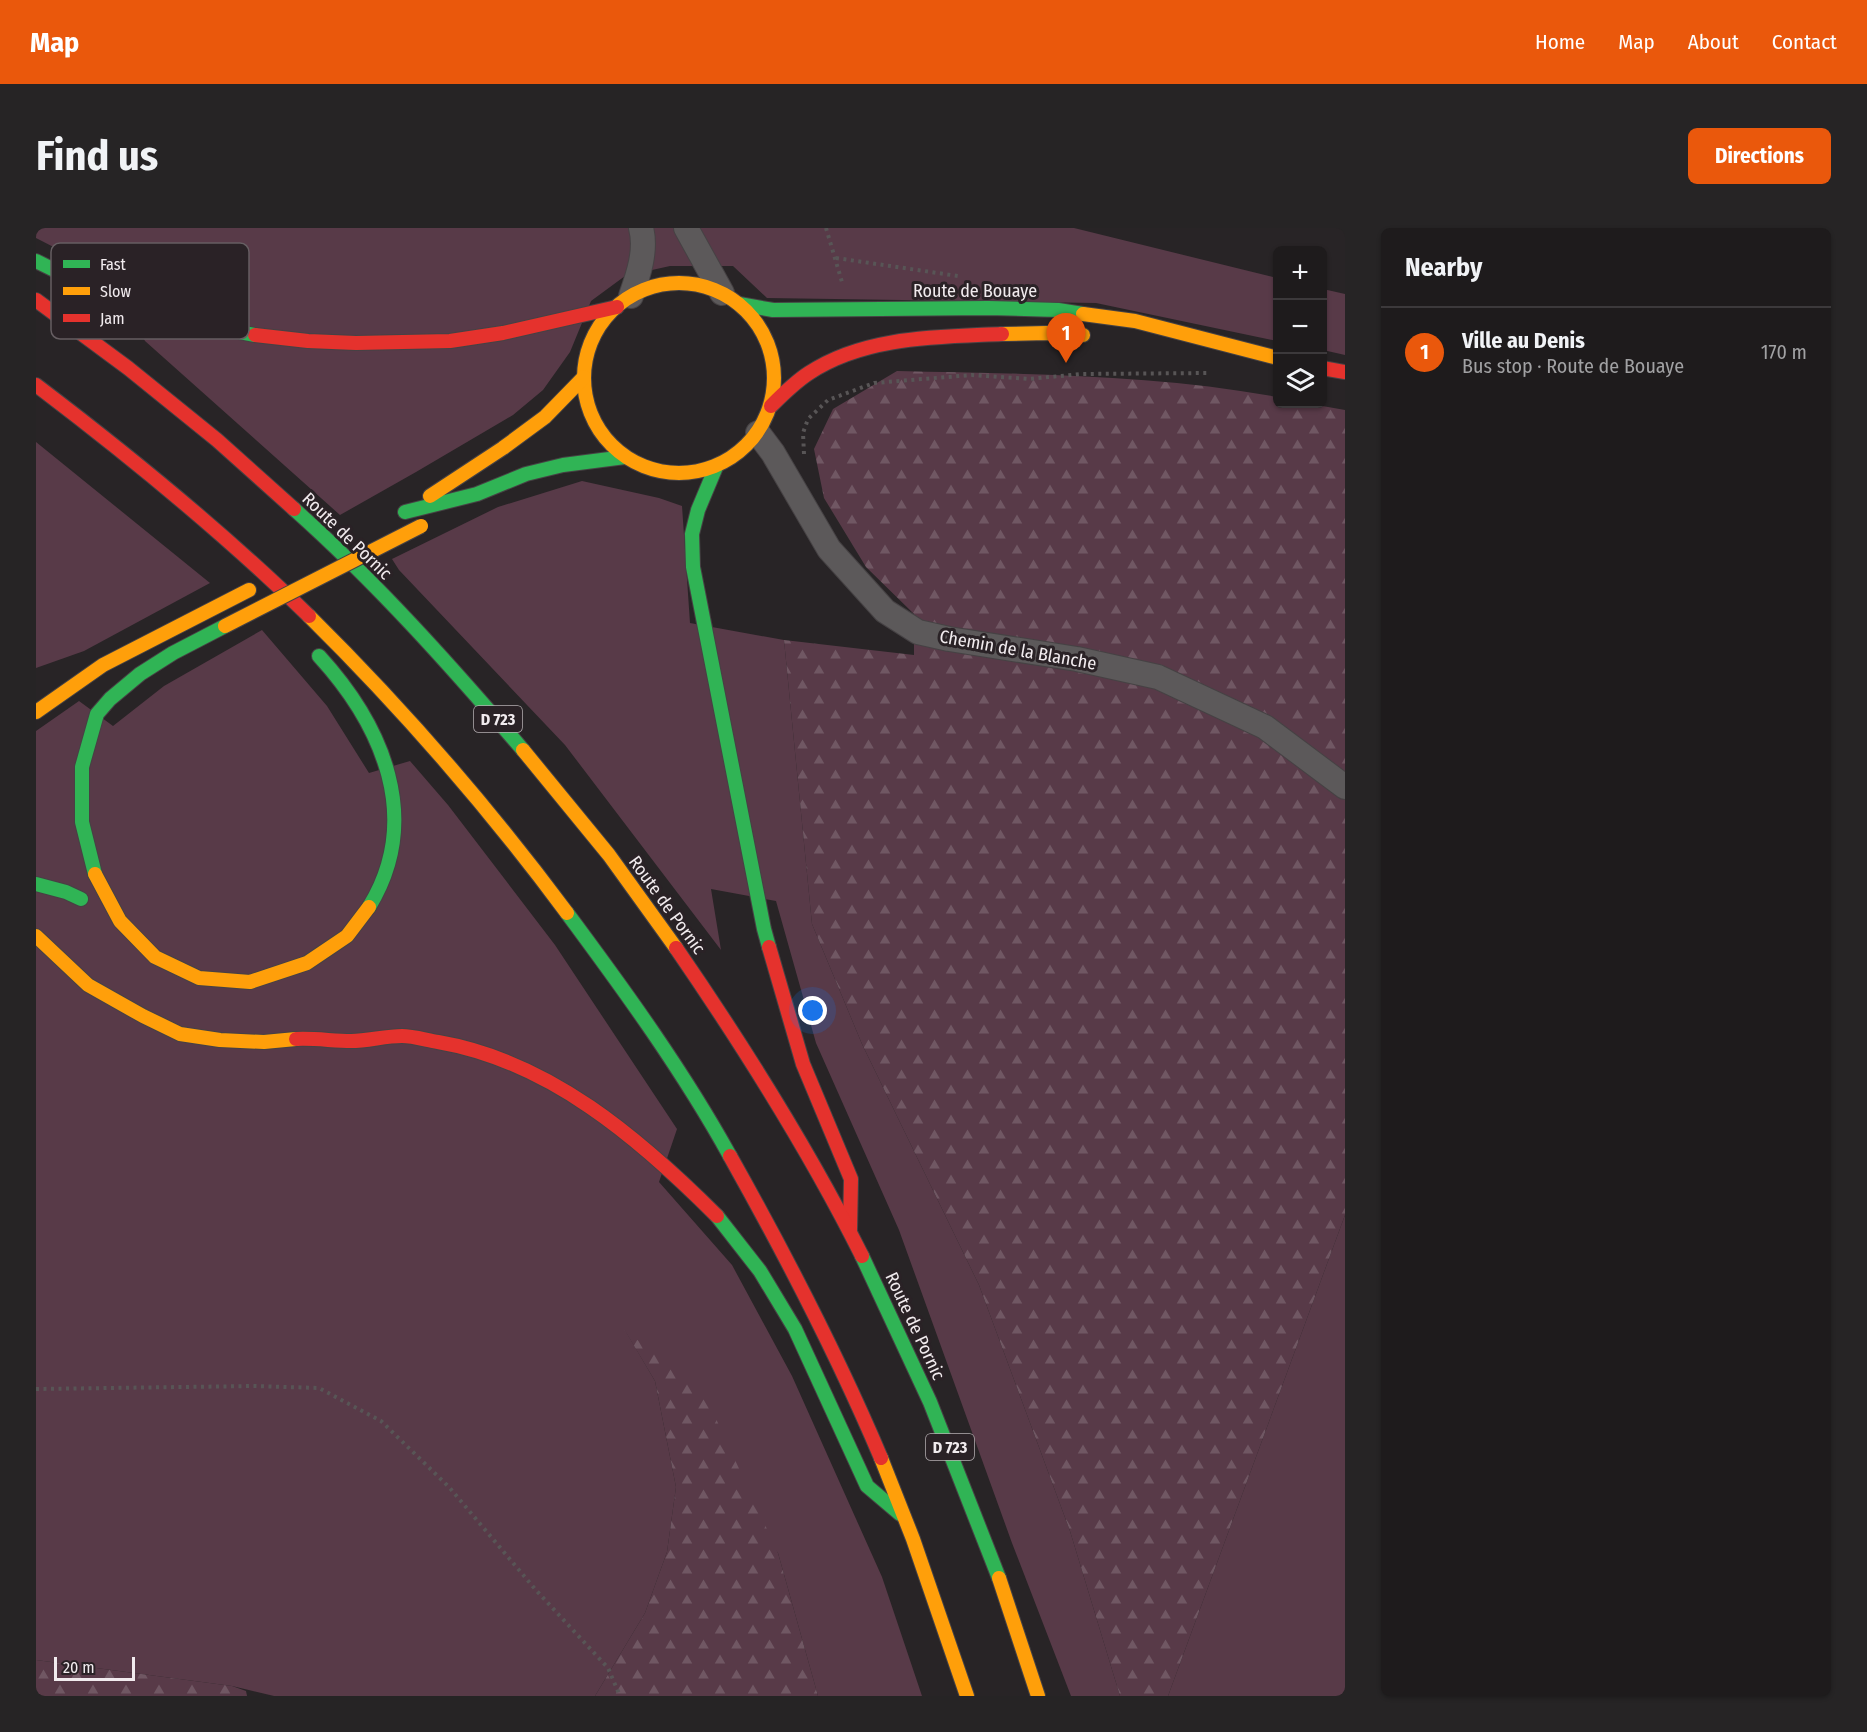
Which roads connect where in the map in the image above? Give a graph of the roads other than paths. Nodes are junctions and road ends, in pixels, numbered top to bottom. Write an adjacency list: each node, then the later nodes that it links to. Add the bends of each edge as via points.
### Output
1 (641, 228): 7 (street, via 641,260)
2 (686, 228): 5 (street)
3 (36, 261): 4 (main road)
4 (51, 269)
5 (731, 299): 7 (main road, via 707,287 676,283 645,289); 13 (main road, Route de Bouaye, via 773,310 1058,310 1135,321); 19 (main road, via 760,328 770,351 774,374)
6 (36, 300): 8 (main road, Route de Pornic / D 723)
7 (624, 302): 9 (main road, via 524,329 462,339 363,344 302,342); 17 (main road, via 596,332)
8 (51, 311)
9 (249, 333)
10 (1102, 336): 19 (main road, via 1058,332 975,335 877,346 817,368)
11 (87, 339): 41 (main road, Route de Pornic / D 723, via 162,396 290,505 366,578 536,763 600,843 700,982 770,1090)
12 (1156, 340): 13 (main road, Route de Bouaye)
13 (1208, 340): 14 (main road, Route de Bouaye)
14 (1273, 357)
15 (1327, 369): 16 (main road)
16 (1345, 372)
17 (584, 377): 21 (main road, via 593,418 608,442); 23 (main road, via 545,417 512,442 400,514)
18 (36, 385): 25 (main road)
19 (771, 406): 20 (main road)
20 (758, 433): 22 (main road, via 732,458); 36 (street, Chemin de la Blanche, via 829,549 885,611 918,632 1077,658 1158,676 1265,727)
21 (625, 457): 22 (main road, via 672,474); 23 (main road, via 526,474)
22 (716, 466): 41 (main road, via 692,534 693,567 764,929 803,1064 851,1179)
23 (477, 494): 30 (main road, bridge)
24 (343, 543): 26 (main road)
25 (239, 551): 29 (main road, via 250,579); 42 (main road, via 326,633 449,766 513,842 640,1014 725,1148 780,1247 866,1423)
26 (322, 554)
27 (280, 574): 28 (main road)
28 (249, 590): 30 (main road); 32 (main road)
29 (280, 613)
30 (225, 626): 35 (main road, via 158,661 123,688 96,714)
31 (310, 646): 40 (main road, via 347,687 360,708 392,782 396,807 389,865 365,916 348,936 314,959 286,973 243,982 187,979 145,961)
32 (103, 665): 33 (main road); 34 (main road)
33 (59, 680)
34 (36, 712)
35 (70, 759)
36 (1345, 787)
37 (74, 883): 38 (main road, via 85,903 66,891)
38 (36, 884)
39 (36, 936): 42 (main road, via 88,985 180,1034 264,1042 403,1036 466,1047 518,1067 577,1098 637,1141 723,1222 760,1271 795,1329 867,1486)
40 (124, 945)
41 (850, 1233): 44 (main road, Route de Pornic / D 723, via 954,1457 986,1539)
42 (906, 1519): 43 (main road)
43 (967, 1696)
44 (1038, 1696)

